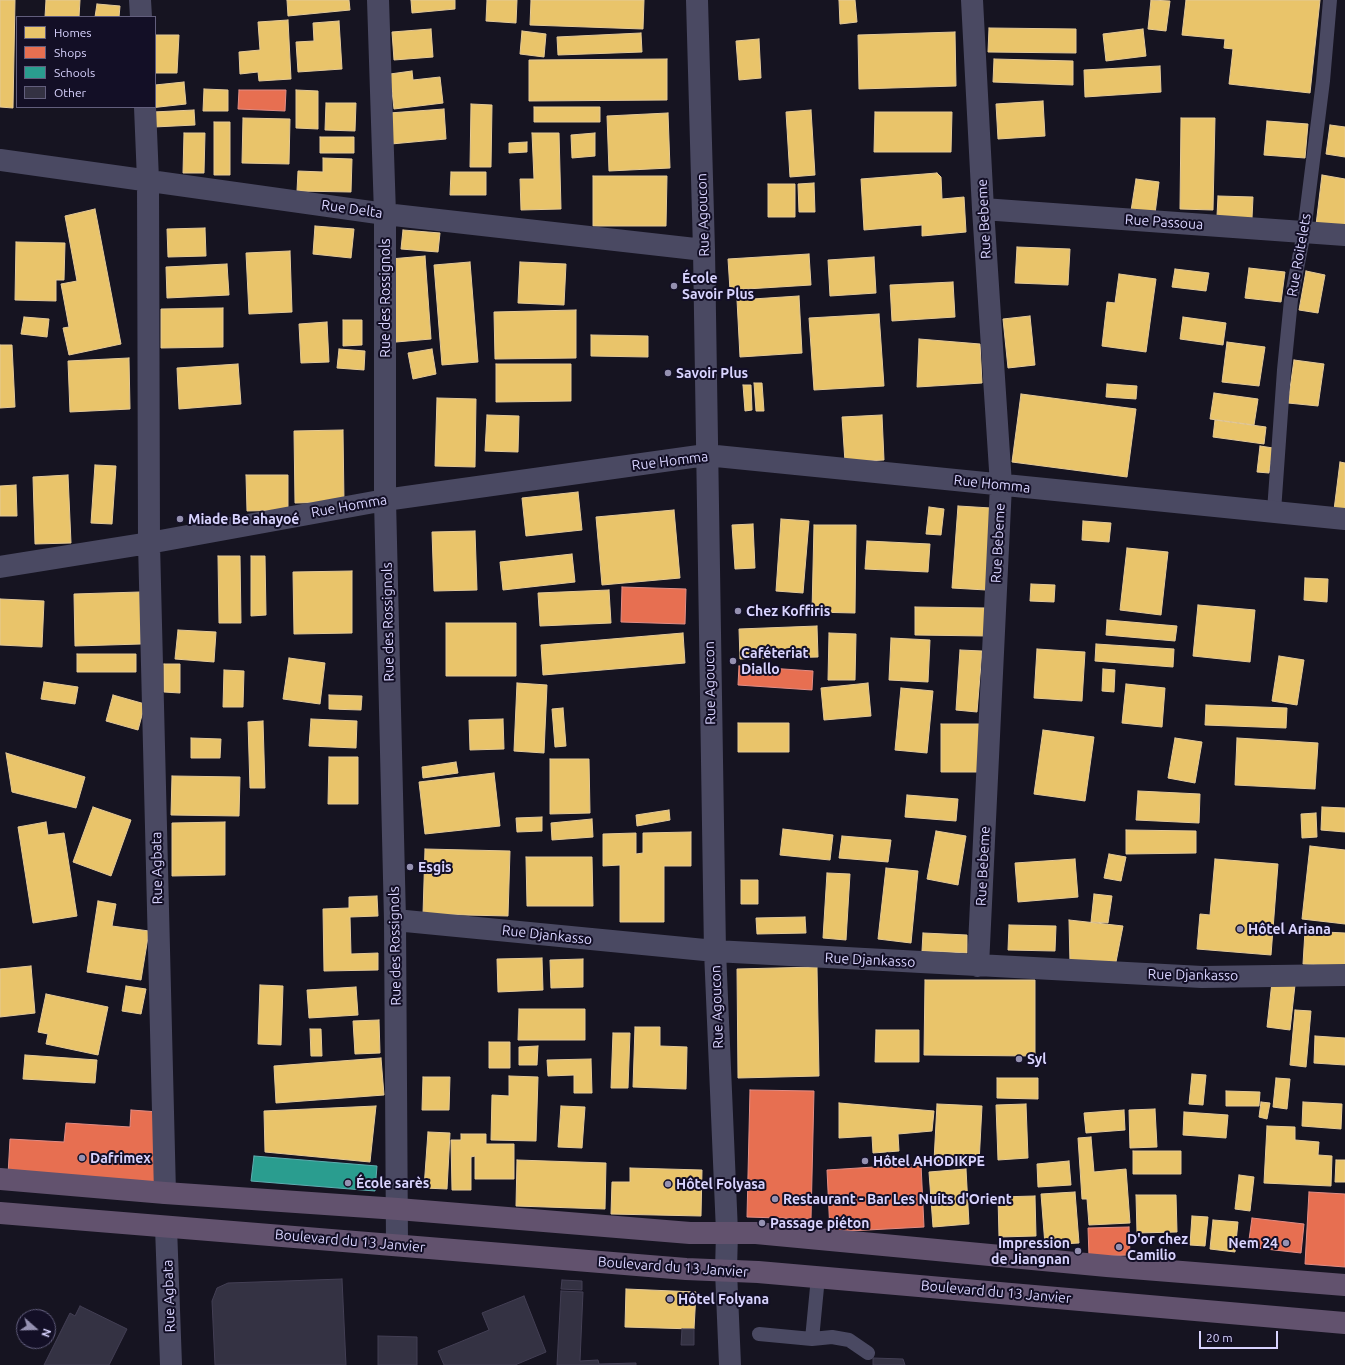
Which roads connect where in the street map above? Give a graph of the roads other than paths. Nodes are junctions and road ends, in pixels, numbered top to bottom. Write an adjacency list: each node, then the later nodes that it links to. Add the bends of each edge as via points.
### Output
1 (140, 0): 6 (street)
2 (378, 0): 11 (street, Rue des Rossignols)
3 (697, 0): 14 (street, Rue Agoucon)
4 (972, 0): 10 (street, Rue Bebeme)
5 (1330, 0): 12 (lane, Rue Roitelets, via 1323,81)
6 (141, 16)
7 (145, 108): 9 (street, Rue Agbata)
8 (0, 160): 9 (street, Rue Delta)
9 (148, 180): 11 (street, Rue Delta); 20 (street, Rue Agbata)
10 (983, 209): 12 (street, Rue Passoua); 16 (street, Rue Bebeme)
11 (385, 214): 14 (street, Rue Delta); 17 (street, Rue des Rossignols)
12 (1304, 232): 13 (street, Rue Passoua); 18 (lane, Rue Roitelets, via 1291,300)
13 (1345, 235)
14 (704, 250): 15 (street, Rue Agoucon)
15 (706, 455): 16 (street, Rue Homma); 17 (street, Rue Homma); 23 (street, Rue Agoucon)
16 (1001, 485): 18 (street, Rue Homma); 24 (street, Rue Bebeme)
17 (385, 500): 20 (street, Rue Homma); 22 (street, Rue des Rossignols)
18 (1274, 511): 19 (street, Rue Homma)
19 (1345, 518)
20 (149, 543): 21 (street, Rue Homma); 27 (street, Rue Agbata)
21 (0, 567)
22 (395, 920): 23 (street, Rue Djankasso); 28 (street, Rue des Rossignols)
23 (715, 951): 24 (street, Rue Djankasso); 31 (street, Rue Agoucon)
24 (978, 966): 25 (street, Rue Djankasso, via 1202,977)
25 (1345, 975)
26 (0, 1179): 27 (highway)
27 (165, 1193): 28 (highway)
28 (398, 1209): 31 (highway, via 690,1233); 32 (street, Rue des Rossignols)
29 (0, 1213): 30 (highway, Boulevard du 13 Janvier)
30 (166, 1227): 32 (highway, Boulevard du 13 Janvier); 40 (street, Rue Agbata)
31 (727, 1232): 33 (street, Rue Agoucon); 35 (highway)
32 (397, 1245): 33 (highway, Boulevard du 13 Janvier)
33 (726, 1271): 34 (highway, Boulevard du 13 Janvier); 41 (street, Rue Agoucon)
34 (818, 1278): 36 (highway, Boulevard du 13 Janvier); 38 (lane)
35 (1345, 1285)
36 (1345, 1323)
37 (759, 1334): 38 (lane)
38 (812, 1338): 39 (lane, via 832,1337 850,1340)
39 (868, 1353)
40 (171, 1365)
41 (730, 1365)

